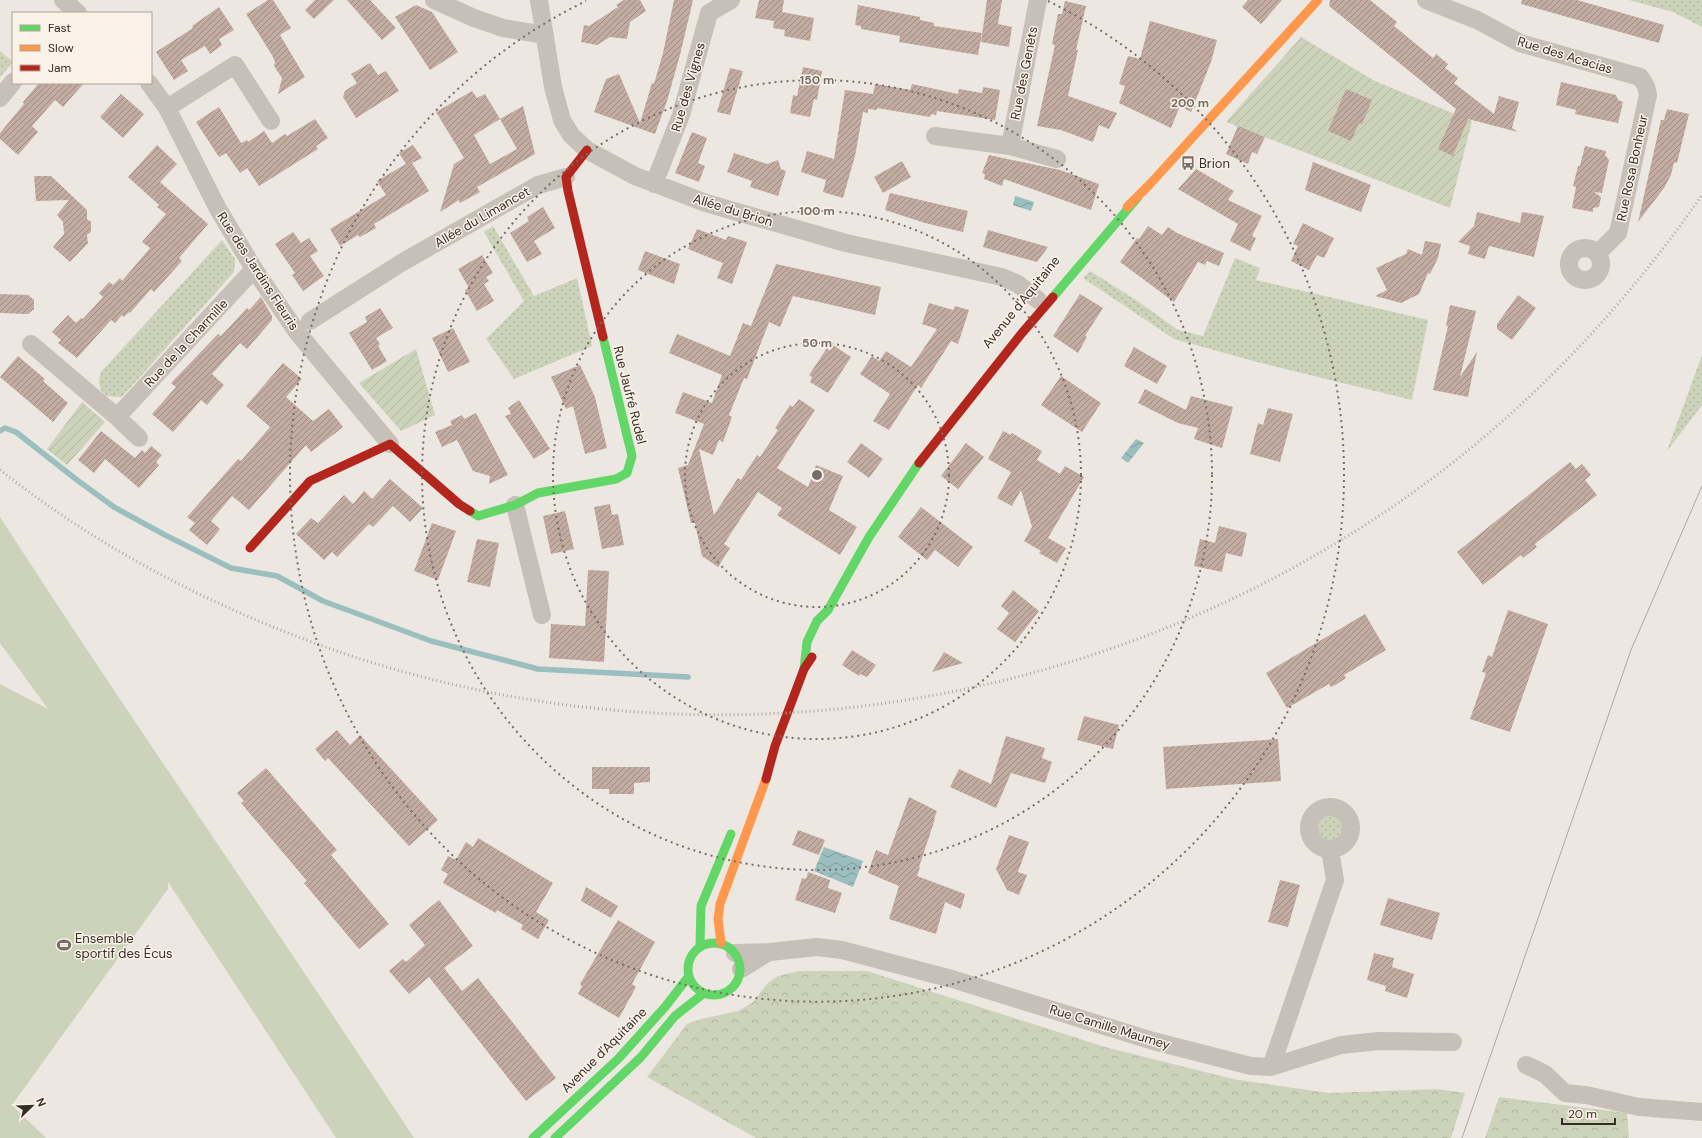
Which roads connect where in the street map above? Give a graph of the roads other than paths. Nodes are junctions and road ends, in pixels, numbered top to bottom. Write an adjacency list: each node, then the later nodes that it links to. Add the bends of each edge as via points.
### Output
1 (434, 0): 7 (street, via 502,28)
2 (539, 0): 7 (street, Allée du Brion)
3 (731, 0): 19 (street, Rue des Vignes, via 709,13 681,115)
4 (1038, 0): 15 (street, Rue des Genêts)
5 (1318, 0): 20 (street, Avenue d'Aquitaine)
6 (1426, 0): 8 (street, Rue des Acacias, via 1477,20 1520,43)
7 (545, 35): 16 (street, Allée du Brion, via 553,87 562,120 571,135)
8 (1640, 77): 21 (street, Rue Rosa Bonheur, via 1648,95 1618,232)
9 (12, 83): 11 (street)
10 (150, 84): 12 (street, Rue des Jardins Fleuris)
11 (0, 98)
12 (167, 108): 13 (street, via 235,65); 23 (street, Rue des Jardins Fleuris, via 218,209)
13 (271, 121)
14 (935, 136): 15 (street)
15 (1010, 146): 17 (street)
16 (587, 150): 18 (street); 19 (street, Allée du Brion)
17 (1057, 159)
18 (566, 177): 25 (street, Allée du Limancet, via 538,185 401,263); 30 (street, Rue Jaufré Rudel, via 632,456 627,473 616,479 538,493)
19 (654, 184): 24 (street, Allée du Brion, via 706,203 846,243 1002,278 1018,284)
20 (1138, 197): 22 (street, Avenue d'Aquitaine); 24 (street, Avenue d'Aquitaine)
21 (1597, 254)
22 (1069, 263)
23 (254, 269): 27 (street, Rue de la Charmille); 29 (street, Rue des Jardins Fleuris, via 297,332)
24 (1042, 300): 32 (street, Avenue d'Aquitaine, via 911,473 869,538)
25 (310, 321)
26 (30, 344): 27 (street)
27 (117, 417): 28 (street)
28 (138, 438)
29 (390, 444): 30 (street, Rue Jaufré Rudel, via 459,504 478,516); 31 (street, via 310,481)
30 (515, 505): 33 (street)
31 (250, 548)
32 (828, 610): 34 (street, Avenue d'Aquitaine); 36 (street, Avenue d'Aquitaine, via 817,621 806,642)
33 (542, 615)
34 (826, 627)
35 (818, 648): 36 (street, Avenue d'Aquitaine)
36 (804, 669): 37 (street, Avenue d'Aquitaine)
37 (775, 746): 38 (street, Avenue d'Aquitaine); 42 (street, Avenue d'Aquitaine, via 762,791 720,904 718,919)
38 (756, 780)
39 (734, 828): 41 (street, via 701,906)
40 (1330, 850): 47 (street, via 1335,880)
41 (700, 946): 42 (street, via 713,942); 43 (street, via 689,960)
42 (732, 955): 44 (street, via 737,981 729,991 717,995); 47 (street, Rue Camille Maumey, via 817,947 842,950 952,979 1145,1039 1251,1066)
43 (688, 976): 44 (street); 49 (street, Avenue d'Aquitaine, via 665,1007 618,1059)
44 (704, 994): 50 (street, via 675,1016 641,1057)
45 (1453, 1042): 47 (street, Rue Camille Maumey, via 1379,1041 1341,1045)
46 (1526, 1065): 48 (street, via 1545,1074 1565,1093 1639,1107)
47 (1271, 1067)
48 (1702, 1112)
49 (533, 1138)
50 (555, 1138)

